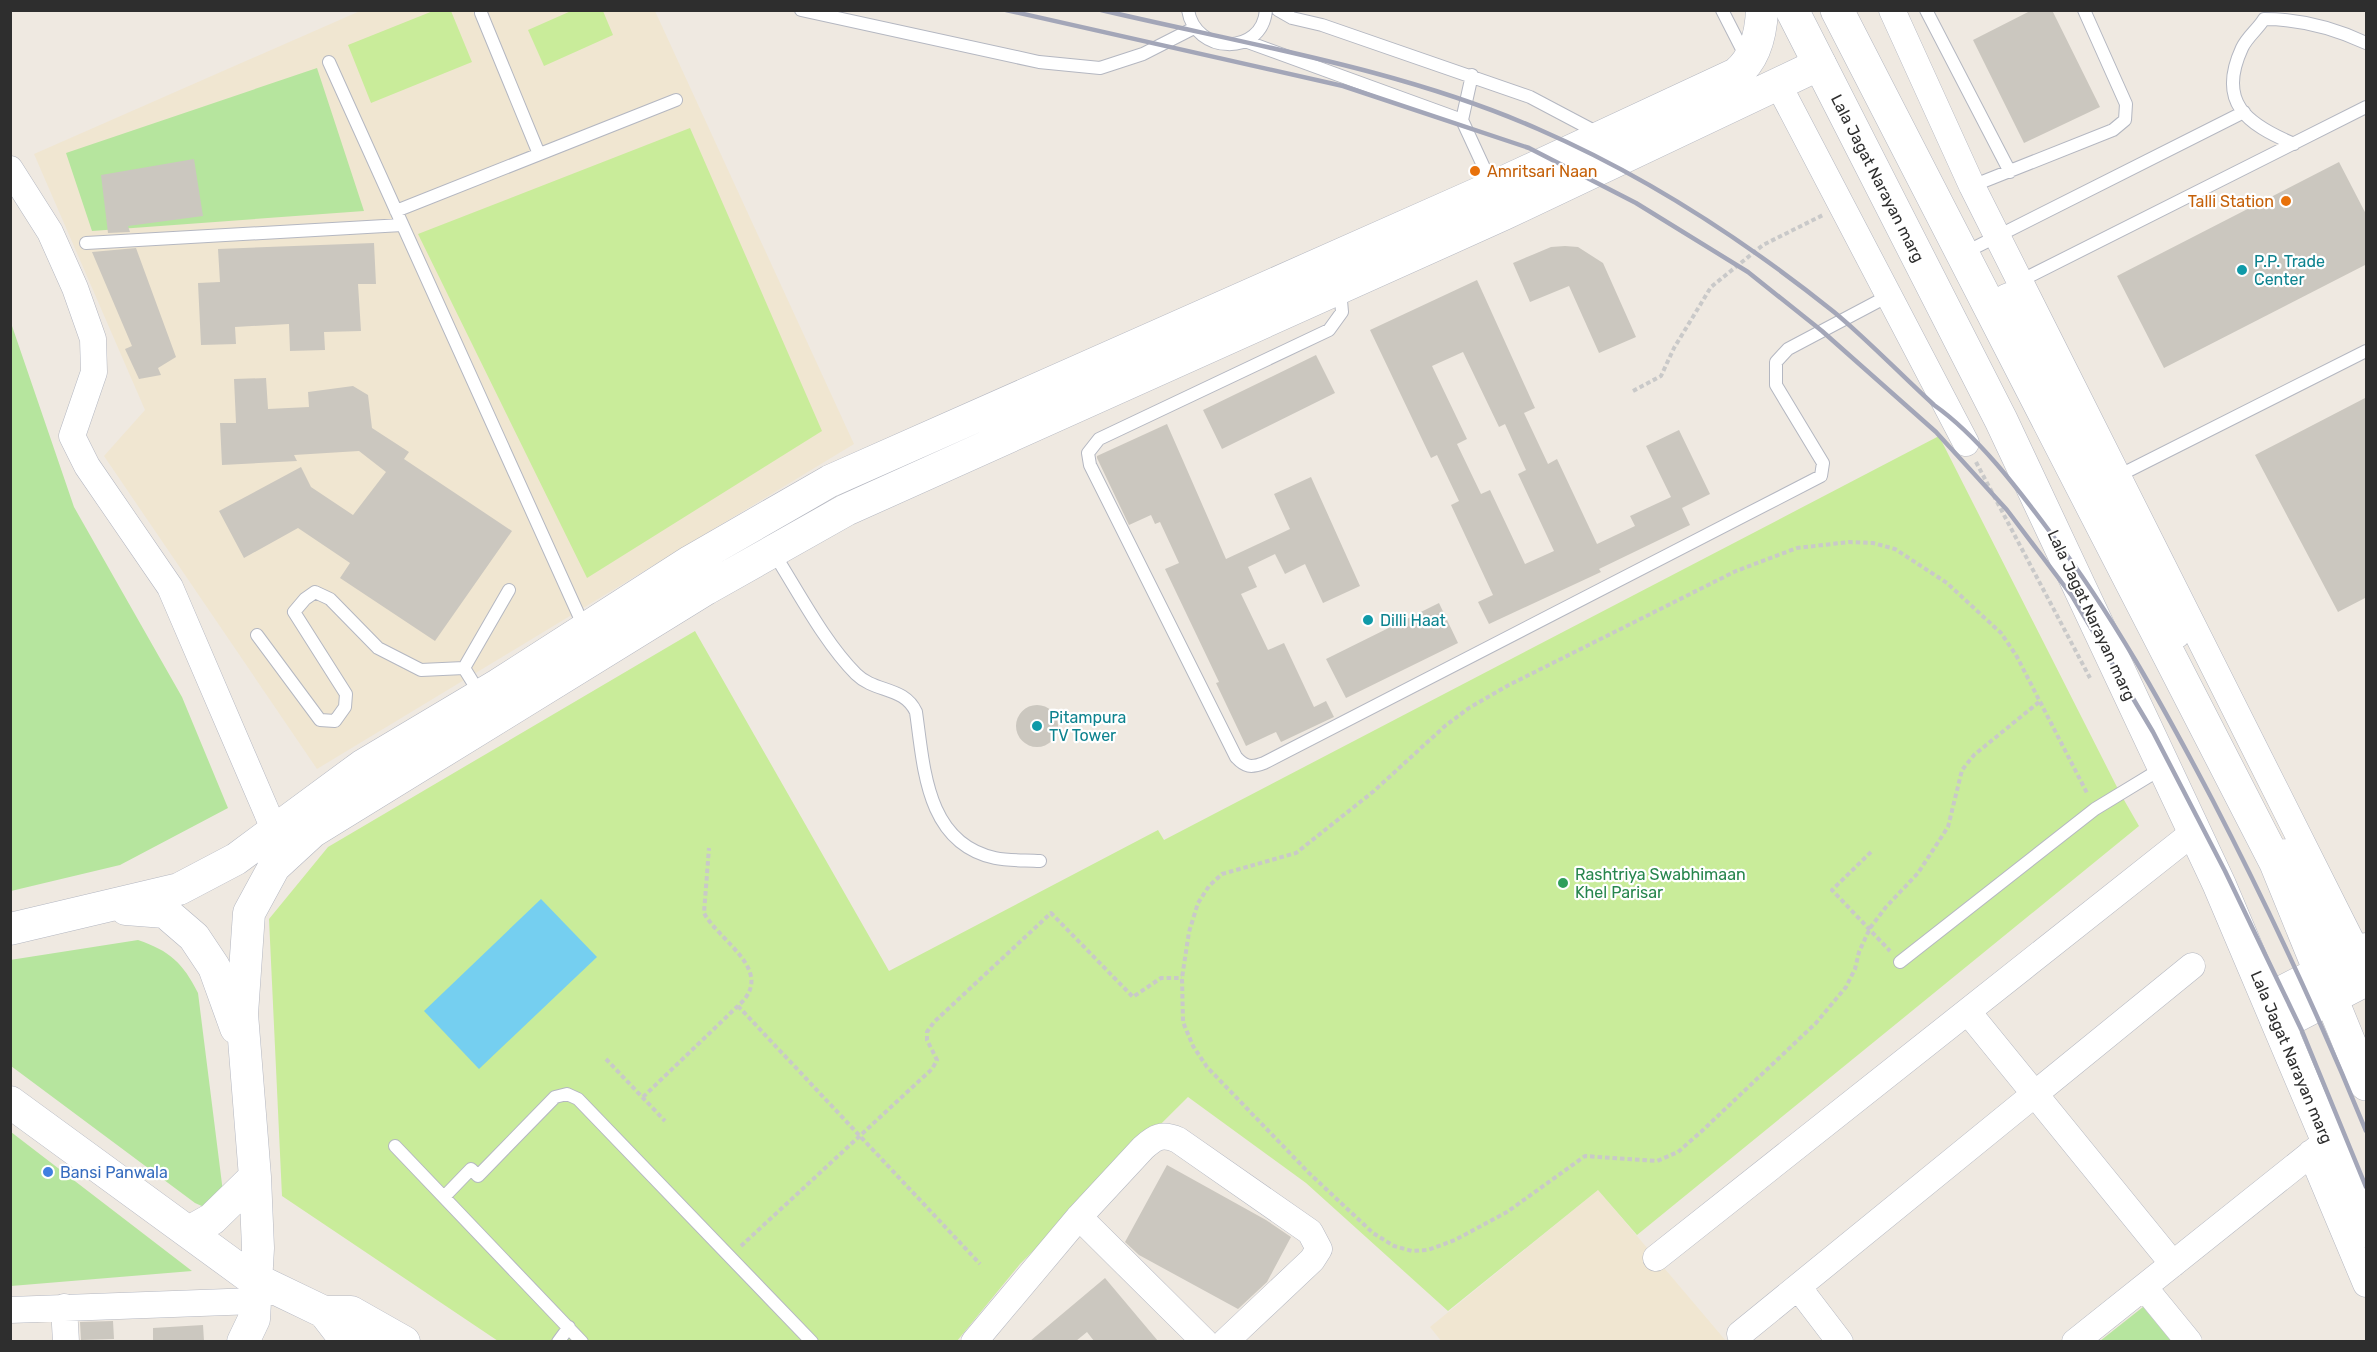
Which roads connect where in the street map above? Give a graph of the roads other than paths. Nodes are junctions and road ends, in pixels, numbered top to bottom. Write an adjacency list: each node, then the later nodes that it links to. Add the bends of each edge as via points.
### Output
1 (801, 10): 14 (lane, via 1039,62 1100,68 1143,54)
2 (1188, 10): 14 (lane)
3 (1266, 10): 15 (lane, via 1261,26)
4 (1278, 10): 20 (lane, via 1292,18)
5 (1722, 10): 18 (lane)
6 (1762, 10): 18 (street, via 1762,24)
7 (1792, 10): 19 (main road, Lala Jagat Narayan marg)
8 (1837, 10): 37 (main road)
9 (1892, 10): 31 (street)
10 (1926, 10): 30 (lane)
11 (2085, 10): 30 (lane, via 2126,104 2125,120 2113,130)
12 (482, 13): 28 (lane)
13 (2262, 14): 16 (lane, via 2341,31); 24 (lane, via 2243,46 2232,76 2233,97)
14 (1194, 28): 15 (lane, via 1202,37 1223,45)
15 (1245, 41): 25 (lane)
16 (2367, 42)
17 (328, 62): 33 (lane)
18 (1749, 63): 26 (street, via 1736,74)
19 (1820, 64): 21 (street); 50 (main road, Lala Jagat Narayan marg, via 2001,420)
20 (1473, 75): 25 (lane); 26 (lane, via 1530,97)
21 (1778, 84): 32 (street); 40 (street)
22 (676, 100): 28 (lane)
23 (2367, 107): 27 (lane)
24 (2244, 112): 27 (lane, via 2266,133); 35 (lane)
25 (1462, 120): 32 (lane)
26 (1601, 135): 32 (street)
27 (2294, 144): 38 (lane)
28 (539, 154): 33 (lane)
29 (10, 169): 56 (street, via 50,232 93,339 94,372 72,436 87,466 170,587)
30 (2010, 172): 31 (lane)
31 (1972, 186): 35 (street)
32 (1499, 200): 39 (street); 43 (street)
33 (396, 211): 34 (lane)
34 (402, 225): 36 (lane); 51 (lane)
35 (1997, 234): 37 (lane); 38 (street)
36 (86, 243)
37 (1962, 254): 41 (main road)
38 (2022, 286): 41 (lane); 46 (street); 63 (street, via 2006,297)
39 (1340, 287): 40 (lane, via 1342,312 1329,330 1099,439 1088,453 1090,465 1231,747 1244,765 1254,767 1821,476 1823,463 1776,385 1776,362 1788,349); 44 (street)
40 (1890, 295): 45 (street)
41 (1984, 296): 49 (main road)
42 (2367, 351): 46 (lane)
43 (1003, 403): 44 (street); 47 (street, via 830,481)
44 (1016, 432): 47 (street, via 846,510)
45 (1966, 443)
46 (2118, 476): 63 (street)
47 (765, 537): 51 (street, via 691,561); 54 (street, via 706,589); 58 (lane, via 844,662 870,684 902,694 913,704 928,793 948,830 968,848 994,858)
48 (509, 591): 53 (lane)
49 (2137, 593): 50 (main road); 63 (main road, via 2276,863)
50 (2094, 618): 55 (main road, Lala Jagat Narayan marg)
51 (585, 630): 54 (street)
52 (257, 635): 53 (lane, via 320,720 335,721 345,707 346,694 294,612 315,592 330,599 378,648 421,670)
53 (464, 668): 54 (lane)
54 (498, 696): 56 (street, via 362,766); 66 (street, via 312,832 274,867 249,913 242,1014)
55 (2164, 767): 57 (main road, Lala Jagat Narayan marg); 61 (lane, via 2095,809)
56 (274, 829): 59 (street, via 236,859 179,889)
57 (2194, 832): 64 (street); 65 (main road, Lala Jagat Narayan marg)
58 (1040, 861)
59 (95, 907): 60 (street); 66 (street, via 165,912 194,937 214,967)
60 (10, 929)
61 (1900, 962)
62 (2192, 966): 68 (street)
63 (2350, 969): 65 (street); 67 (main road)
64 (1968, 1012): 68 (street); 77 (street)
65 (2273, 1012): 71 (main road, Lala Jagat Narayan marg)
66 (245, 1052): 72 (street)
67 (2367, 1084)
68 (2035, 1094): 78 (street); 80 (street)
69 (10, 1102): 76 (street)
70 (395, 1146): 73 (lane)
71 (2320, 1147): 75 (main road, Lala Jagat Narayan marg); 78 (street); 79 (street)
72 (255, 1177): 76 (street, via 212,1219); 85 (street, via 258,1248)
73 (444, 1197): 86 (lane); 93 (lane, via 471,1169 478,1176 555,1097 567,1094 587,1107)
74 (1079, 1217): 94 (street); 95 (street); 96 (street, via 1153,1138 1168,1136 1310,1232 1319,1249 1317,1255)
75 (2367, 1231)
76 (189, 1232): 85 (street, via 247,1275)
77 (1656, 1258)
78 (2174, 1264): 81 (street)
79 (2367, 1284)
80 (1797, 1287): 87 (street); 97 (street)
81 (2144, 1287): 98 (street); 99 (street)
82 (64, 1307): 83 (street); 85 (street); 88 (street)
83 (10, 1310)
84 (324, 1312): 85 (street); 89 (street, via 341,1334); 90 (street, via 351,1312)
85 (254, 1316)
86 (569, 1327): 91 (lane); 92 (lane)
87 (1740, 1334)
88 (66, 1341)
89 (354, 1341)
90 (404, 1341)
91 (558, 1341)
92 (582, 1341)
93 (812, 1341)
94 (974, 1341)
95 (1205, 1341)
96 (1225, 1341)
97 (1840, 1341)
98 (2075, 1341)
99 (2189, 1341)

